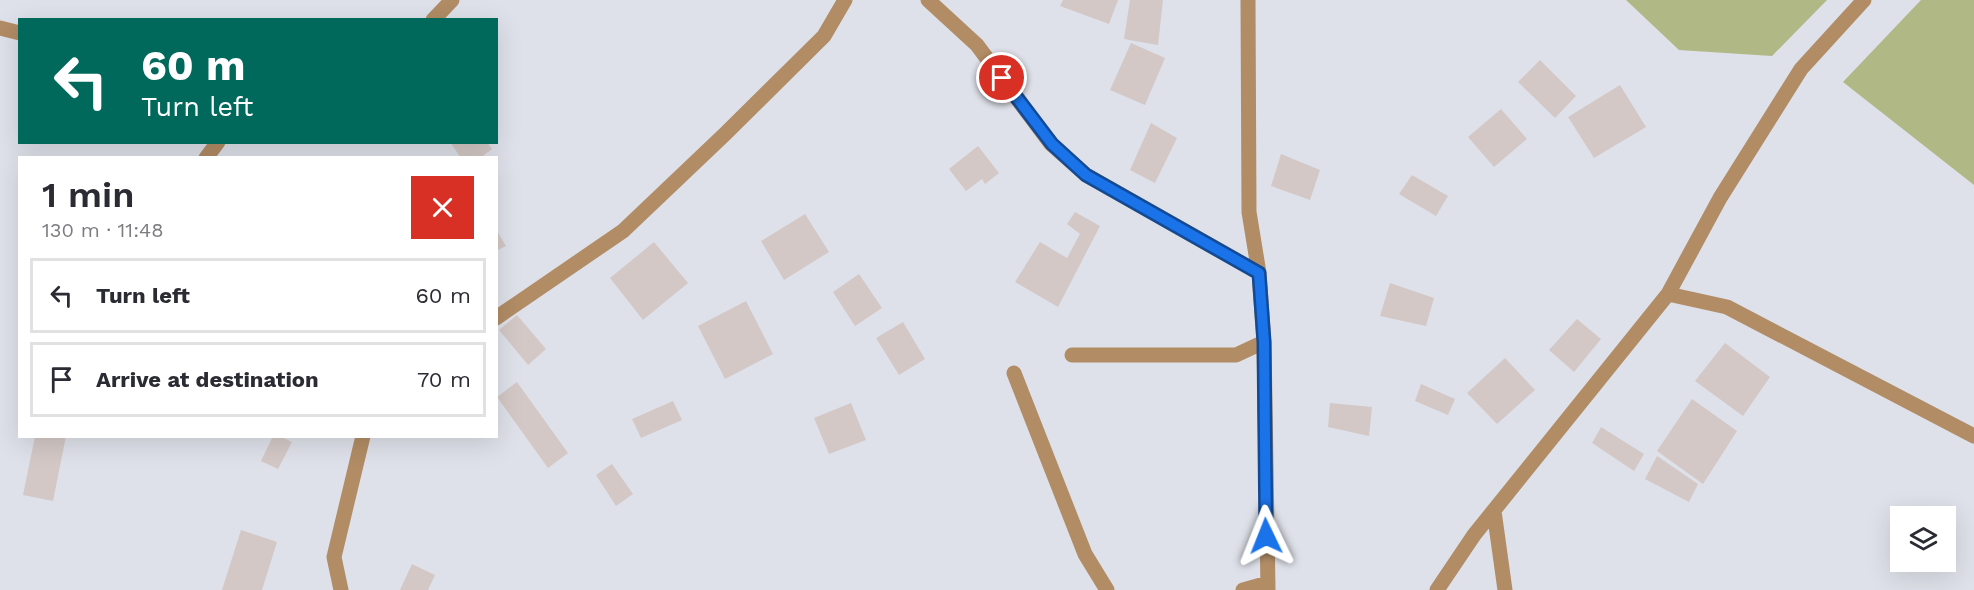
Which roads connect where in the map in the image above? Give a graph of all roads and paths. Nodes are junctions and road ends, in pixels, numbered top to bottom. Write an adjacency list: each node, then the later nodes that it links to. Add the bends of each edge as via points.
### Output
1 (452, 0): 6 (street)
2 (846, 0): 11 (street, via 824,36 623,231)
3 (928, 0): 9 (street, via 977,45 1069,161 1086,175)
4 (1248, 0): 9 (street, via 1249,212)
5 (1864, 0): 10 (street, via 1801,69 1720,198)
6 (435, 18)
7 (0, 28): 8 (street)
8 (18, 32)
9 (1259, 273): 12 (street)
10 (1668, 294): 15 (street, via 1727,307); 17 (street)
11 (498, 317)
12 (1264, 342): 13 (street, via 1236,355); 18 (street)
13 (1072, 355)
14 (1014, 373): 20 (street, via 1086,554)
15 (1974, 436)
16 (363, 438): 19 (street, via 334,557)
17 (1494, 511): 22 (street); 23 (street)
18 (1268, 586): 21 (street)
19 (341, 590)
20 (1107, 590)
21 (1243, 590)
22 (1437, 590)
23 (1505, 590)

